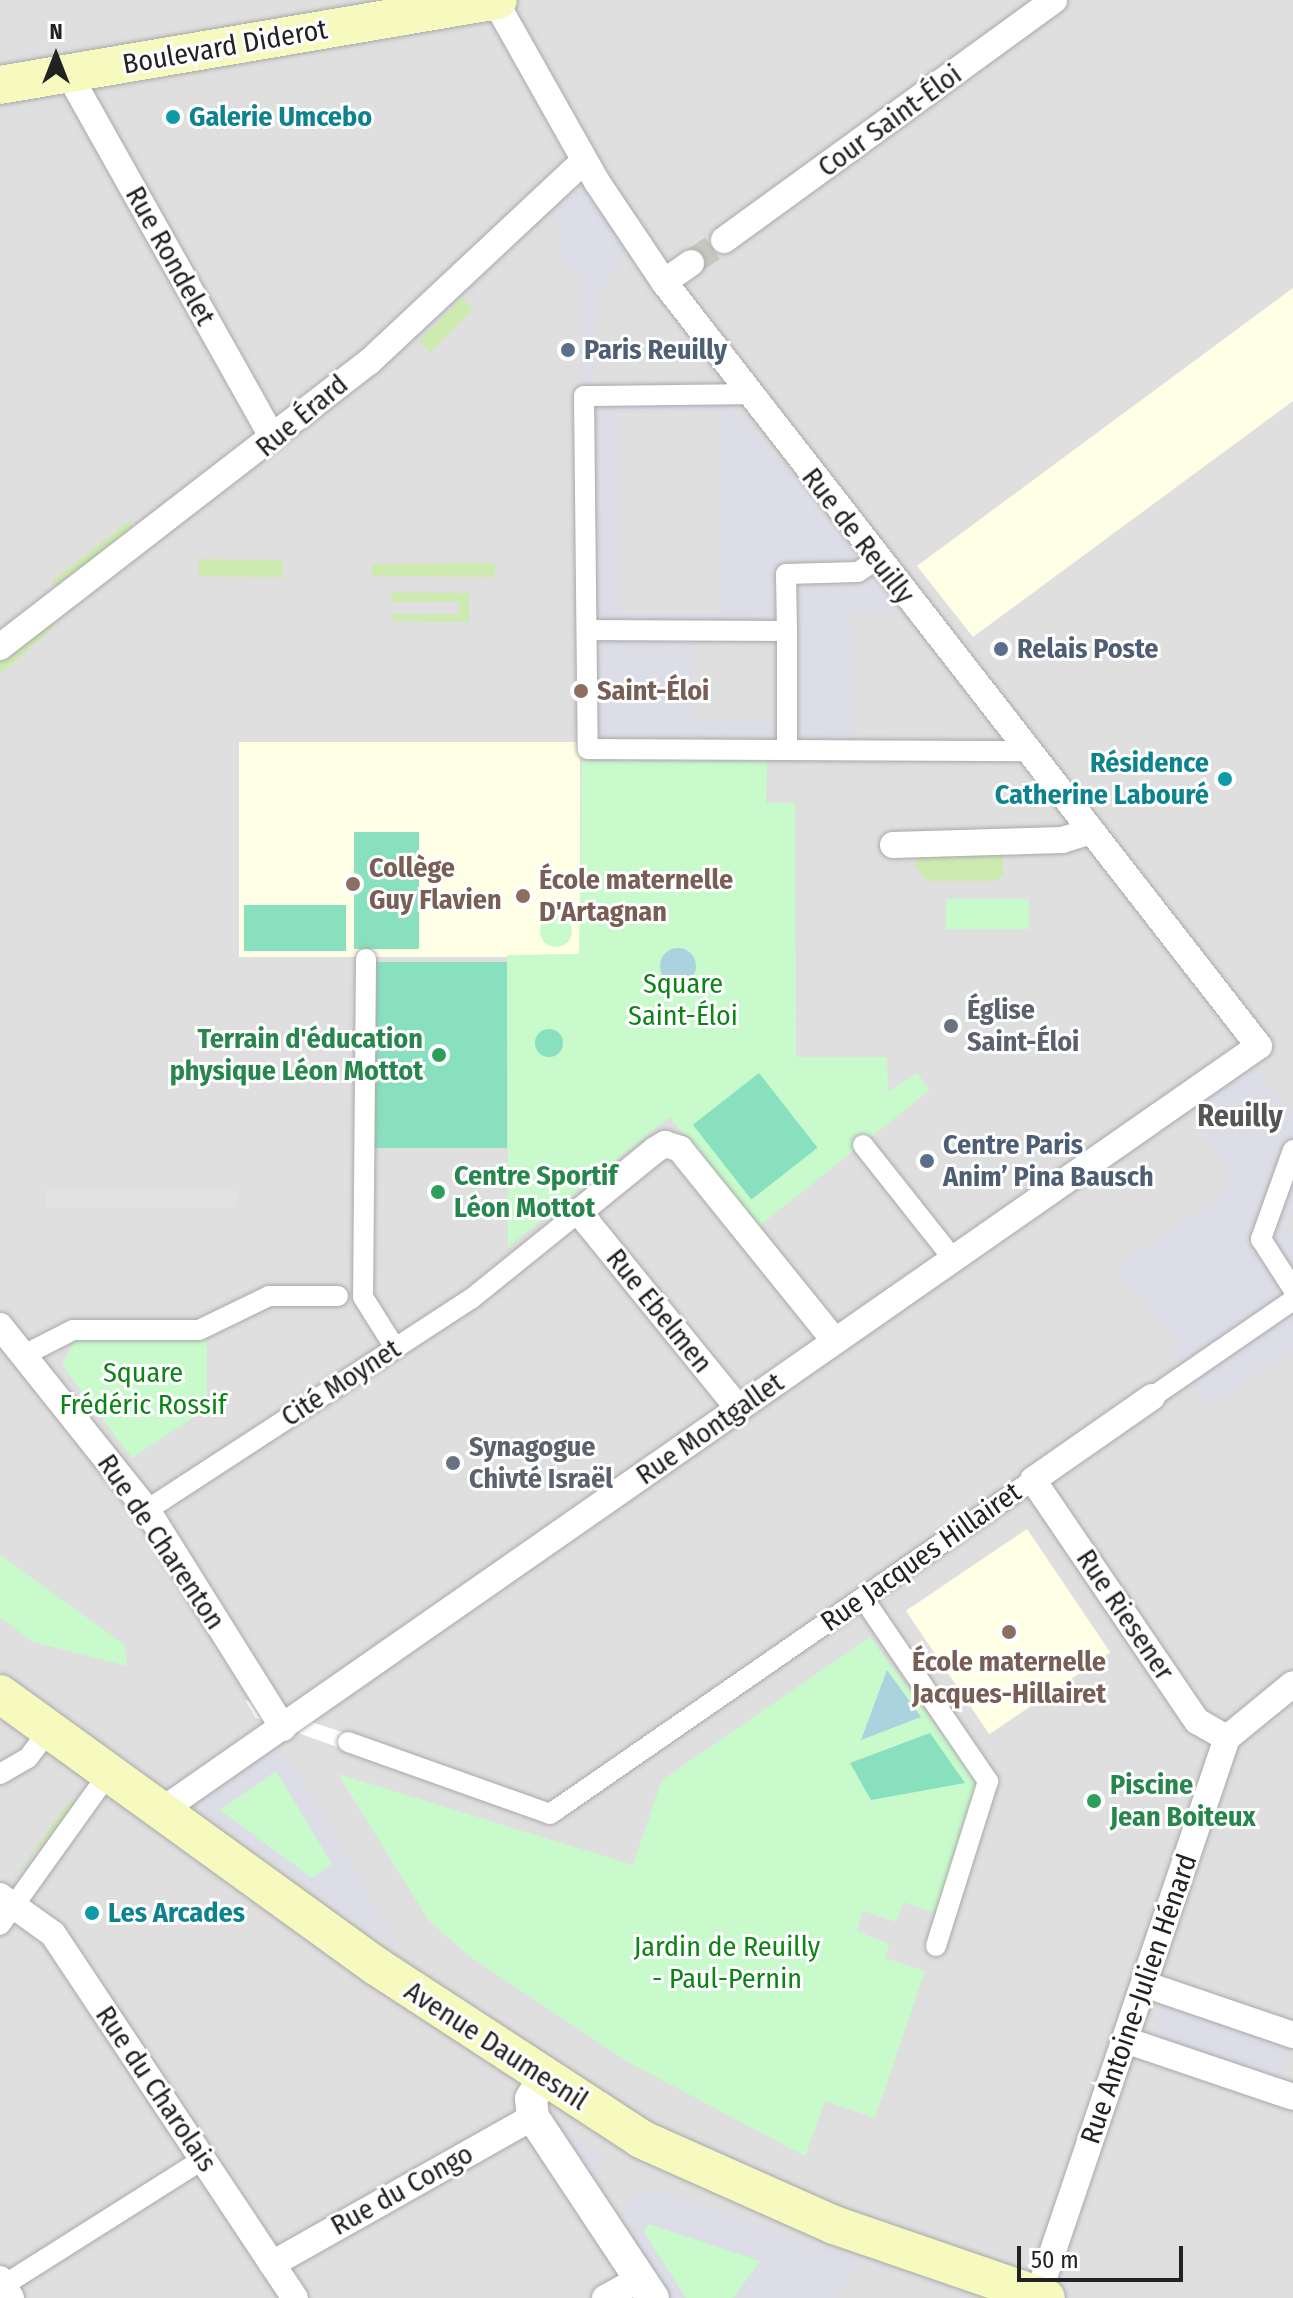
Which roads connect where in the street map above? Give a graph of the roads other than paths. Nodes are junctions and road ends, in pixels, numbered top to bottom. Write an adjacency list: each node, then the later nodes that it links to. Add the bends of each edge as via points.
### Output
1 (496, 0): 3 (main road, Boulevard Diderot); 5 (street, Rue de Reuilly)
2 (1054, 0): 6 (street, Cour Saint-Éloi)
3 (68, 73): 4 (main road, Boulevard Diderot); 10 (street, Rue Rondelet)
4 (0, 85)
5 (584, 161): 8 (street, Rue de Reuilly); 10 (street, Rue Érard, via 369,362)
6 (724, 240)
7 (691, 263): 8 (street)
8 (664, 282): 9 (street, Rue de Reuilly)
9 (748, 394): 11 (street, Rue de Reuilly); 12 (street, via 584,396)
10 (272, 437): 14 (street, Rue Érard)
11 (876, 560): 13 (street, via 858,572 786,574); 16 (street, Rue de Reuilly)
12 (587, 630): 13 (street); 15 (street, via 588,749)
13 (787, 631): 15 (street)
14 (0, 647)
15 (787, 750): 16 (street)
16 (1025, 751): 17 (street, Rue de Reuilly)
17 (1089, 832): 18 (street, via 1062,840); 20 (street, Rue de Reuilly)
18 (893, 845)
19 (366, 959): 30 (street, via 363,1297)
20 (1259, 1046): 24 (street, Rue Montgallet)
21 (863, 1145): 24 (street)
22 (1293, 1150): 25 (street, via 1261,1239)
23 (579, 1212): 29 (street, via 665,1144 685,1155); 30 (street, Cité Moynet); 33 (street, Rue Ebelmen)
24 (954, 1260): 29 (street, Rue Montgallet)
25 (1293, 1289)
26 (338, 1296): 31 (street, via 269,1296 199,1330 73,1330)
27 (1293, 1300): 32 (street, Rue Jacques Hillairet)
28 (0, 1326): 31 (street, Rue de Charenton)
29 (835, 1341): 33 (street, Rue Montgallet)
30 (395, 1348): 35 (street, Cité Moynet)
31 (24, 1355): 35 (street, Rue de Charenton)
32 (1152, 1397): 34 (street, Rue Jacques Hillairet)
33 (739, 1409): 39 (street, Rue Montgallet)
34 (1033, 1480): 36 (street, Rue Jacques Hillairet); 41 (street, Rue Riesener, via 1197,1721)
35 (147, 1510): 39 (street, Rue de Charenton)
36 (863, 1598): 42 (street, Rue Jacques Hillairet, via 550,1814); 47 (street, via 988,1781)
37 (1293, 1684): 41 (street)
38 (0, 1694): 40 (main road, Avenue Daumesnil)
39 (283, 1728): 45 (street, Rue Montgallet)
40 (50, 1729): 43 (main road, Avenue Daumesnil); 44 (street, via 28,1758)
41 (1227, 1738): 48 (street, Rue Antoine-Julien Hénard)
42 (348, 1742)
43 (109, 1773): 45 (main road, Avenue Daumesnil); 46 (street)
44 (0, 1774)
45 (161, 1811): 51 (main road, Avenue Daumesnil)
46 (5, 1909): 54 (street, Rue du Charolais, via 53,1934)
47 (936, 1946)
48 (1144, 1984): 49 (street); 50 (street, Rue Antoine-Julien Hénard)
49 (1293, 2035)
50 (1125, 2040): 52 (street); 58 (street, Rue Antoine-Julien Hénard)
51 (543, 2079): 53 (street, via 531,2099); 58 (main road, Avenue Daumesnil, via 676,2158 834,2225)
52 (1293, 2097)
53 (533, 2117): 55 (street, Rue du Congo); 57 (street)
54 (202, 2160): 55 (street, Rue du Charolais); 56 (street)
55 (272, 2264): 59 (street, Rue du Charolais)
56 (5, 2287)
57 (647, 2288): 60 (street)
58 (1042, 2297)
59 (295, 2298)
60 (605, 2298)

